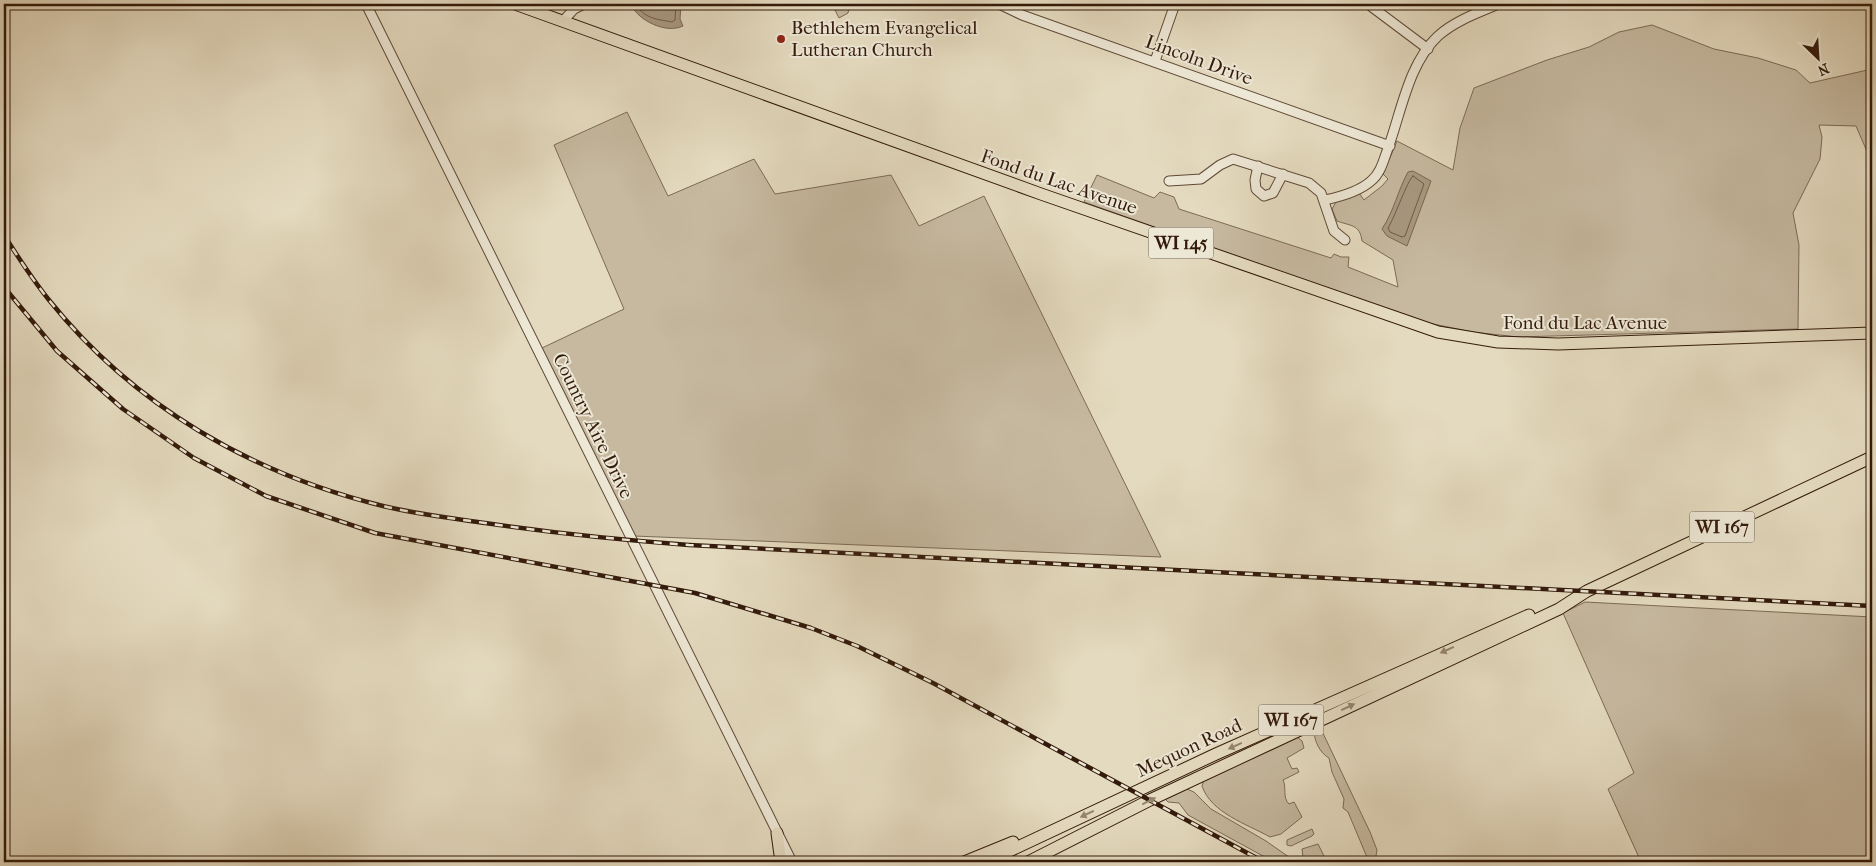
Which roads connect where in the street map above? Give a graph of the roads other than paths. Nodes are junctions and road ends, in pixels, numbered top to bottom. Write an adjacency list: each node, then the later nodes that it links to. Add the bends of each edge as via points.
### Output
1 (366, 4): 20 (street, Country Aire Drive)
2 (515, 4): 8 (main road, Fond du Lac Avenue / WI 145)
3 (584, 4): 8 (street, via 574,8)
4 (999, 4): 10 (street, Lincoln Drive)
5 (1175, 4): 10 (street)
6 (1368, 4): 9 (street)
7 (1499, 4): 9 (street, via 1463,19 1438,37)
8 (563, 21): 17 (main road, Fond du Lac Avenue / WI 145, via 1041,194 1438,332 1498,342 1558,344)
9 (1428, 49): 11 (street, via 1409,86)
10 (1155, 61): 11 (street, Lincoln Drive)
11 (1390, 146): 15 (street, via 1381,169 1371,181)
12 (1258, 166): 13 (street); 13 (street, via 1256,190 1264,196 1273,193); 14 (street, via 1233,159 1220,164 1201,179)
13 (1283, 174): 15 (street, via 1316,187)
14 (1169, 181)
15 (1325, 200): 16 (street, via 1334,231)
16 (1345, 240)
17 (1872, 333)
18 (1872, 457): 19 (main road, Mequon Road / WI 167)
19 (1572, 599): 21 (main road, Mequon Road / WI 167, one-way to 21, via 1556,602 1443,652); 28 (main road, Mequon Road / WI 167, one-way to 19, via 1150,800 1559,608)
20 (777, 833): 23 (main road); 24 (street, Country Aire Drive)
21 (1041, 836): 22 (main road, Mequon Road / WI 167); 25 (main road, via 1021,839)
22 (1013, 849): 26 (main road, Mequon Road / WI 167); 27 (main road)
23 (781, 862)
24 (792, 862)
25 (964, 862)
26 (986, 862)
27 (994, 862)
28 (1028, 862)

